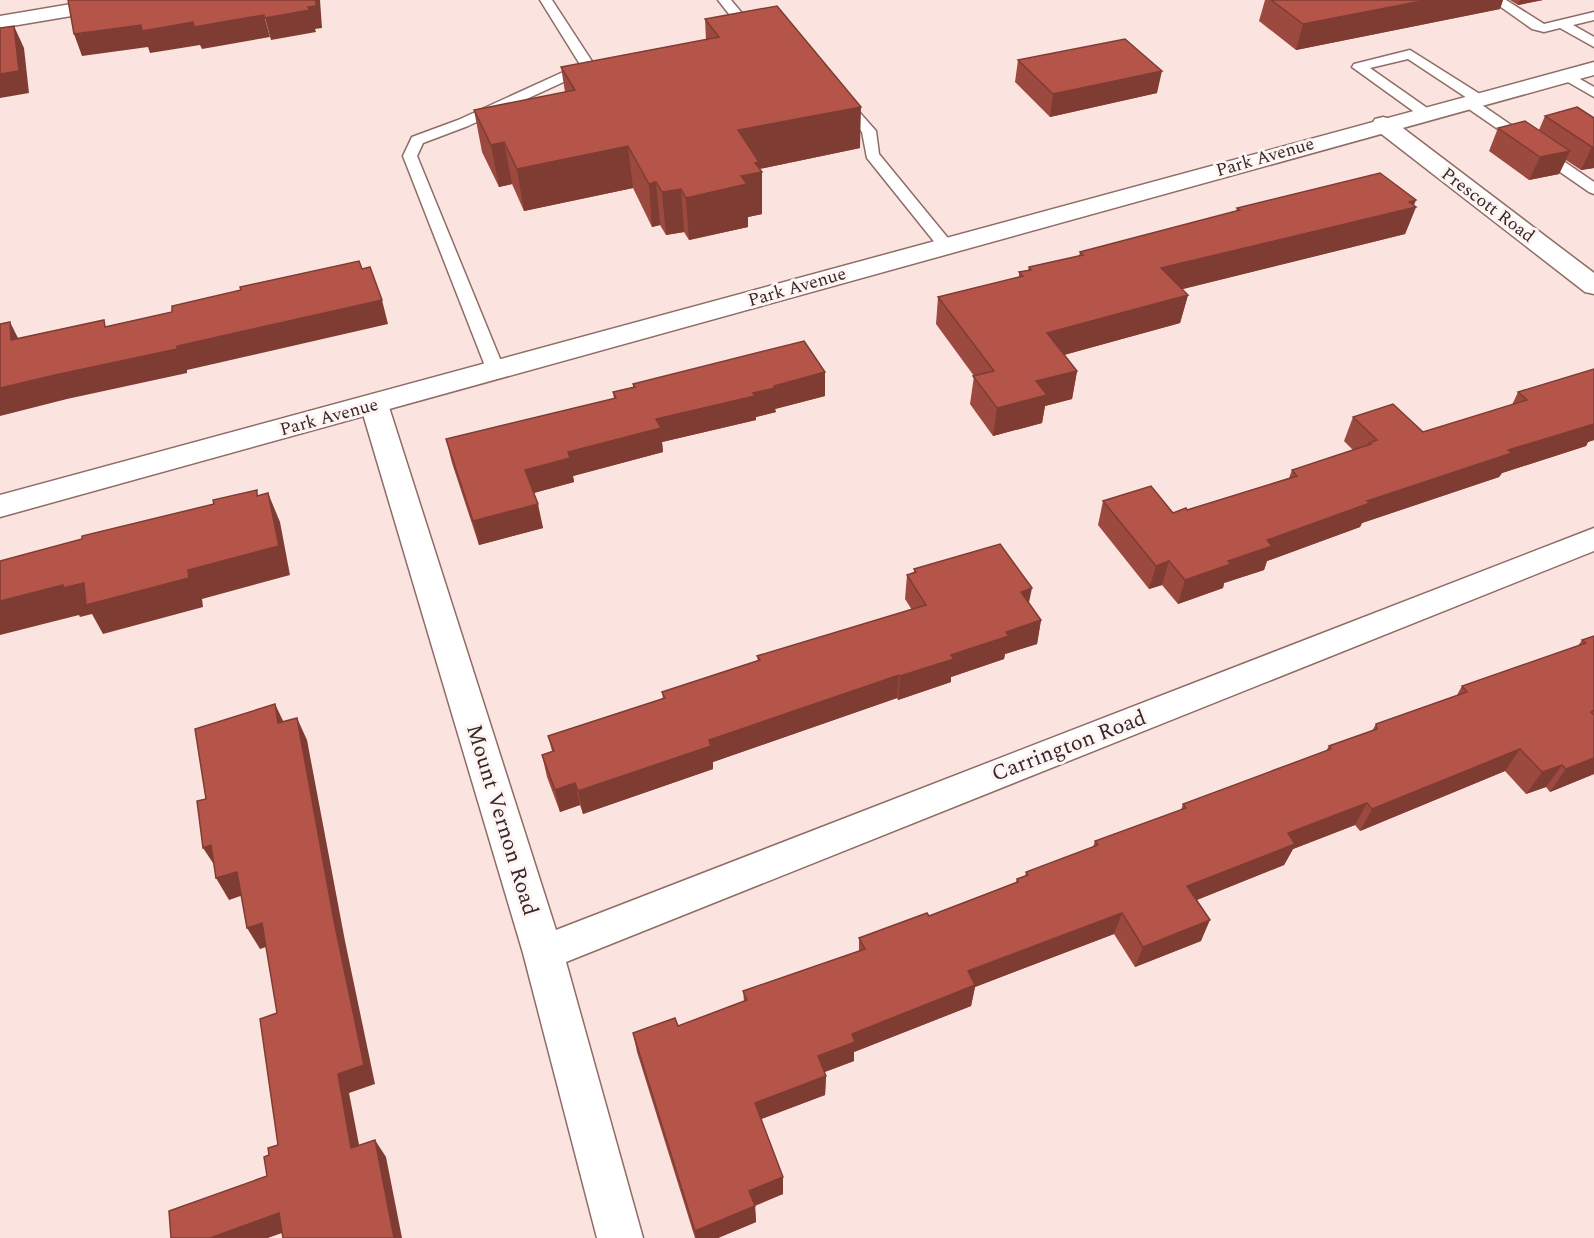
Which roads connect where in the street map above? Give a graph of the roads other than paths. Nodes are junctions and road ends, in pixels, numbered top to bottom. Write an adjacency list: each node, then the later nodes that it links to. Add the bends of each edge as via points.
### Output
1 (131, 0): 6 (street)
2 (546, 0): 20 (lane, via 596,68 577,71 417,140 410,156)
3 (724, 0): 8 (lane)
4 (1497, 0): 7 (lane, via 1537,26)
5 (1594, 16): 7 (lane)
6 (0, 22)
7 (1562, 24): 9 (lane)
8 (755, 37)
9 (1594, 43)
10 (1594, 68): 11 (street, Park Avenue)
11 (1566, 75): 13 (lane); 14 (street, Park Avenue)
12 (831, 90): 18 (lane, via 869,131 872,155)
13 (1594, 93)
14 (1473, 100): 15 (street, Park Avenue); 15 (lane, via 1410,54 1359,67); 17 (lane)
15 (1425, 113): 16 (street, Park Avenue)
16 (1383, 124): 18 (street, Park Avenue); 19 (street, Prescott Road)
17 (1594, 189)
18 (946, 246): 20 (street, Park Avenue)
19 (1594, 286)
20 (496, 371): 21 (street, Park Avenue)
21 (374, 404): 22 (street, Park Avenue); 24 (street, Mount Vernon Road)
22 (0, 506)
23 (1594, 539): 24 (street, Carrington Road)
24 (543, 953): 25 (street, Mount Vernon Road)
25 (620, 1238)

